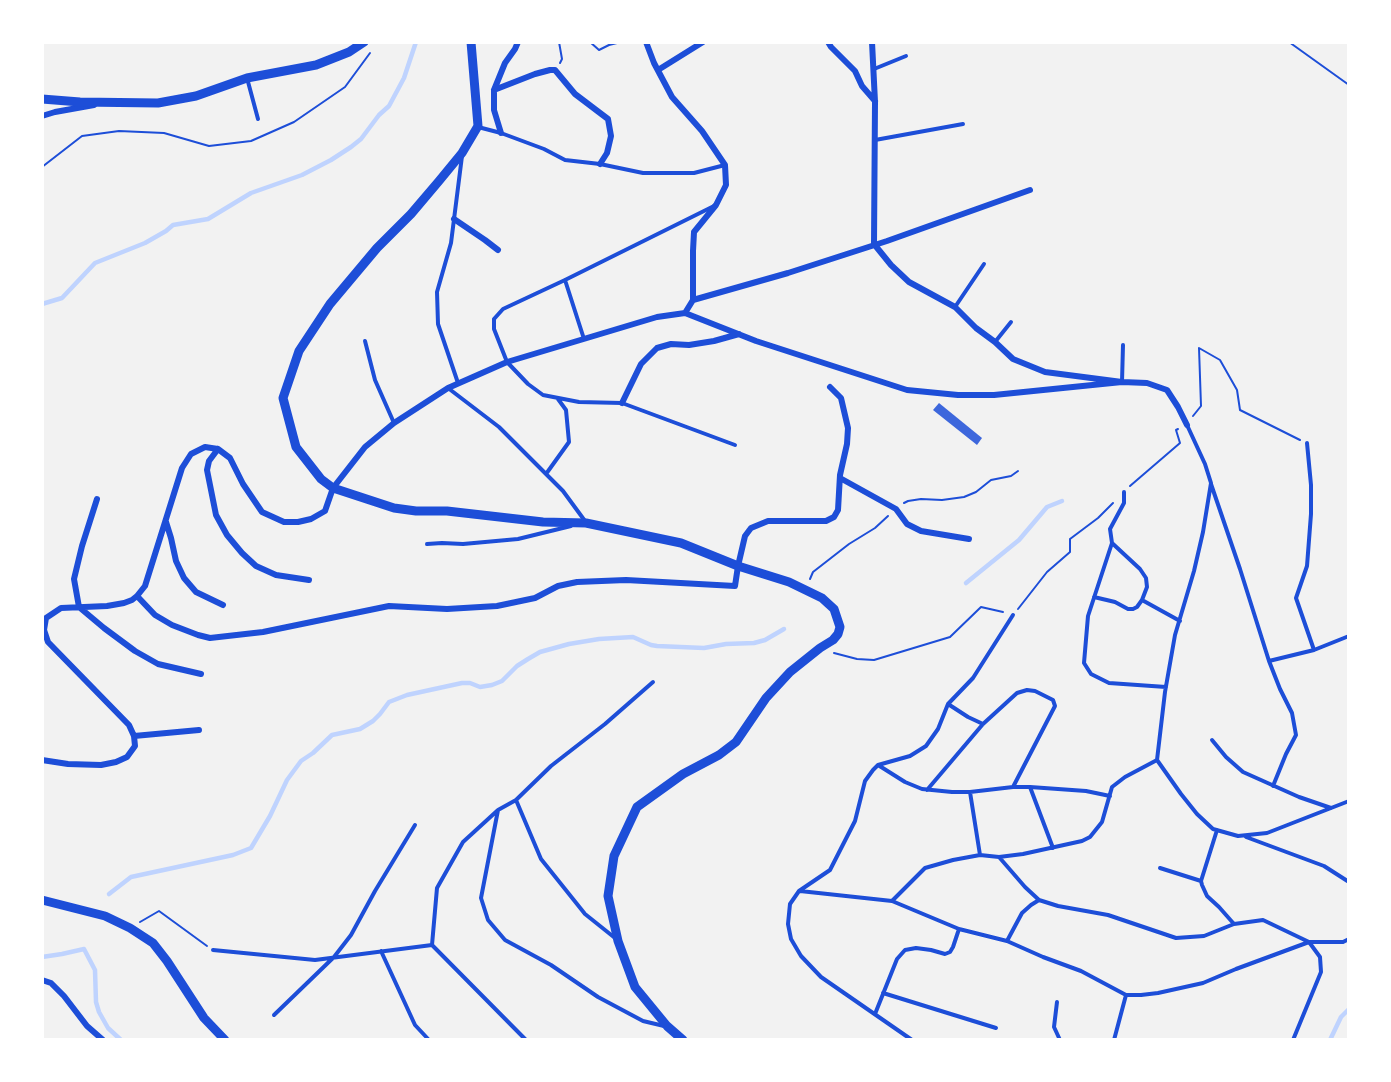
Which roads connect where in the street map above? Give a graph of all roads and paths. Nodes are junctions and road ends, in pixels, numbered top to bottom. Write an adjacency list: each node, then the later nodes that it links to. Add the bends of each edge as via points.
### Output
1 (471, 42): 25 (street)
2 (518, 42): 18 (street)
3 (559, 42): 14 (path, via 562,59)
4 (590, 42): 5 (path, via 599,50)
5 (621, 42)
6 (646, 42): 15 (street)
7 (703, 42): 15 (street)
8 (828, 42): 21 (street, via 855,71)
9 (872, 42): 13 (street)
10 (1289, 42): 17 (path)
11 (368, 45): 16 (street, via 316,65); 31 (path, via 369,55 345,87 294,122 251,141 209,146 164,133 119,131 82,136)
12 (906, 56): 13 (lane)
13 (873, 69): 21 (street)
14 (555, 70): 18 (street); 29 (street, via 575,94 608,119 611,136)
15 (658, 70): 30 (street, via 672,97)
16 (247, 78): 20 (street, via 196,96 158,103); 23 (lane)
17 (1349, 85)
18 (494, 90): 26 (street, via 494,110)
19 (42, 99): 20 (street)
20 (113, 102): 22 (street)
21 (875, 102): 27 (street)
22 (42, 116)
23 (258, 119)
24 (963, 124): 27 (lane)
25 (477, 126): 26 (lane); 28 (street)
26 (501, 133): 29 (lane, via 565,160)
27 (875, 140): 35 (street)
28 (462, 153): 34 (lane); 63 (street, via 330,304 299,351 283,398 296,447)
29 (600, 164): 30 (lane, via 643,172 684,173)
30 (725, 165): 33 (street, via 726,185)
31 (42, 167)
32 (1030, 190): 35 (street)
33 (716, 205): 38 (lane); 39 (street, via 694,232)
34 (454, 219): 36 (street); 50 (lane, via 452,243 437,292 438,324)
35 (874, 244): 39 (street); 40 (street, via 909,282)
36 (498, 250)
37 (984, 264): 40 (lane)
38 (566, 280): 44 (lane); 48 (lane, via 503,309 494,319)
39 (693, 300): 41 (street)
40 (955, 307): 46 (street)
41 (685, 313): 43 (street); 44 (street, via 657,317)
42 (1011, 322): 46 (lane)
43 (739, 334): 49 (street, via 907,390 994,395); 54 (street, via 657,348 641,364)
44 (584, 339): 48 (street)
45 (365, 341): 55 (lane, via 375,380)
46 (995, 342): 49 (street, via 1013,359 1045,372)
47 (1123, 345): 49 (lane)
48 (507, 362): 50 (street); 53 (lane, via 543,395)
49 (1122, 382): 56 (street, via 1147,383 1167,390)
50 (458, 383): 52 (street)
51 (830, 387): 61 (street, via 841,398 848,428)
52 (448, 388): 55 (street); 60 (lane, via 499,427)
53 (558, 399): 54 (lane); 60 (lane, via 566,410 569,442)
54 (622, 404): 58 (lane)
55 (394, 423): 63 (street, via 365,447)
56 (1186, 425): 57 (path, via 1201,406 1199,348 1220,360 1237,390 1240,410); 62 (lane); 64 (path, via 1176,430 1180,443)
57 (1307, 443): 82 (lane, via 1311,514 1307,566 1296,598)
58 (735, 444)
59 (218, 449): 63 (street, via 230,458 262,512 284,522 311,519 325,511); 66 (street, via 205,447 191,454 182,468); 72 (street, via 207,470 216,515 227,535 256,566 276,575)
60 (546, 474): 67 (lane)
61 (840, 478): 68 (street, via 896,508 907,524 921,531); 71 (street, via 834,517 826,521 768,521 751,528 745,536)
62 (1210, 483): 79 (lane, via 1203,532); 83 (lane)
63 (333, 488): 67 (street, via 394,508)
64 (1124, 492): 69 (lane, via 1124,503 1110,529); 78 (path, via 1070,539 1070,552 1047,572)
65 (97, 499): 77 (street, via 74,579)
66 (165, 522): 73 (street, via 145,586); 76 (street, via 184,578 196,592)
67 (586, 523): 70 (lane, via 518,539); 71 (street, via 681,543)
68 (969, 539)
69 (1112, 543): 74 (lane); 75 (lane, via 1146,578)
70 (427, 544)
71 (738, 566): 73 (street, via 735,586 626,580 577,582 558,586 535,598 497,606 389,606 263,632 210,638 172,625); 81 (street, via 789,582 822,597 834,609 840,627 838,634)
72 (309, 580)
73 (136, 596): 77 (street, via 124,603)
74 (1094, 597): 75 (lane, via 1128,609 1137,607); 86 (lane, via 1088,616 1084,663 1091,674 1109,683)
75 (1142, 600): 79 (lane)
76 (223, 605)
77 (79, 607): 84 (street, via 158,664); 90 (street, via 61,608 46,618 48,642 129,725)
78 (1013, 615): 81 (path, via 981,607 950,637 874,660); 87 (lane, via 973,678)
79 (1180, 621): 86 (lane)
80 (1349, 636): 82 (lane)
81 (820, 648): 122 (street, via 766,698 736,742 637,807 614,856 608,896)
82 (1314, 650): 83 (lane)
83 (1269, 661): 95 (lane, via 1292,713 1296,735)
84 (201, 674)
85 (652, 682): 101 (lane, via 550,766)
86 (1166, 687): 93 (lane)
87 (948, 704): 88 (lane); 94 (lane, via 926,746 910,756)
88 (982, 724): 96 (lane, via 1017,693 1035,691 1053,700 1055,706); 98 (lane)
89 (199, 730): 90 (street)
90 (134, 736): 92 (street, via 135,746 127,758 116,762 101,765)
91 (1212, 740): 95 (lane, via 1244,772)
92 (42, 760)
93 (1157, 760): 100 (lane, via 1125,777 1112,787); 106 (lane, via 1197,814)
94 (878, 765): 98 (lane); 114 (lane, via 865,781 855,821 830,870)
95 (1273, 786): 103 (lane)
96 (1013, 787): 97 (lane); 99 (lane)
97 (1030, 787): 100 (lane); 108 (lane)
98 (927, 790): 99 (lane)
99 (970, 792): 109 (lane)
100 (1110, 796): 108 (lane, via 1102,822 1090,837)
101 (516, 800): 104 (lane); 122 (lane, via 541,859 585,914)
102 (1349, 801): 103 (lane)
103 (1332, 808): 107 (lane, via 1267,833)
104 (498, 810): 125 (lane, via 463,842 437,888); 135 (lane, via 481,898 488,920 505,940 598,997 643,1021)
105 (415, 825): 128 (lane, via 351,936)
106 (1217, 830): 107 (lane); 112 (lane)
107 (1243, 836): 113 (lane, via 1324,866)
108 (1053, 848): 110 (lane)
109 (980, 855): 110 (lane); 117 (lane, via 925,868)
110 (999, 857): 116 (lane)
111 (1160, 868): 112 (lane)
112 (1201, 881): 118 (lane, via 1207,896)
113 (1349, 882)
114 (799, 891): 117 (lane); 133 (lane, via 790,904 788,924 801,956 821,977)
115 (42, 900): 119 (street, via 105,916)
116 (1039, 900): 118 (lane, via 1108,915 1176,938 1204,936); 123 (lane, via 1022,913)
117 (892, 901): 120 (lane)
118 (1234, 924): 124 (lane, via 1263,920)
119 (129, 928): 126 (path, via 159,911); 138 (street, via 153,943 204,1017)
120 (959, 929): 123 (lane); 130 (lane, via 953,947 945,954 916,948 905,950 897,959)
121 (1349, 939): 124 (lane)
122 (618, 941): 135 (street, via 635,987)
123 (1007, 941): 131 (lane, via 1081,970)
124 (1309, 942): 131 (lane, via 1203,983); 145 (lane, via 1320,957 1321,972)
125 (432, 945): 127 (lane); 140 (lane)
126 (213, 950): 128 (lane, via 315,960)
127 (381, 951): 128 (lane); 139 (lane, via 415,1025)
128 (334, 957): 134 (lane)
129 (42, 980): 137 (street, via 51,982)
130 (883, 993): 133 (lane); 136 (lane)
131 (1126, 995): 144 (lane)
132 (1057, 1002): 143 (lane, via 1054,1027)
133 (874, 1014): 142 (lane)
134 (274, 1015)
135 (667, 1026): 141 (street)
136 (996, 1028)
137 (103, 1040)
138 (225, 1040)
139 (429, 1040)
140 (526, 1040)
141 (683, 1040)
142 (912, 1040)
143 (1060, 1040)
144 (1114, 1040)
145 (1293, 1040)

